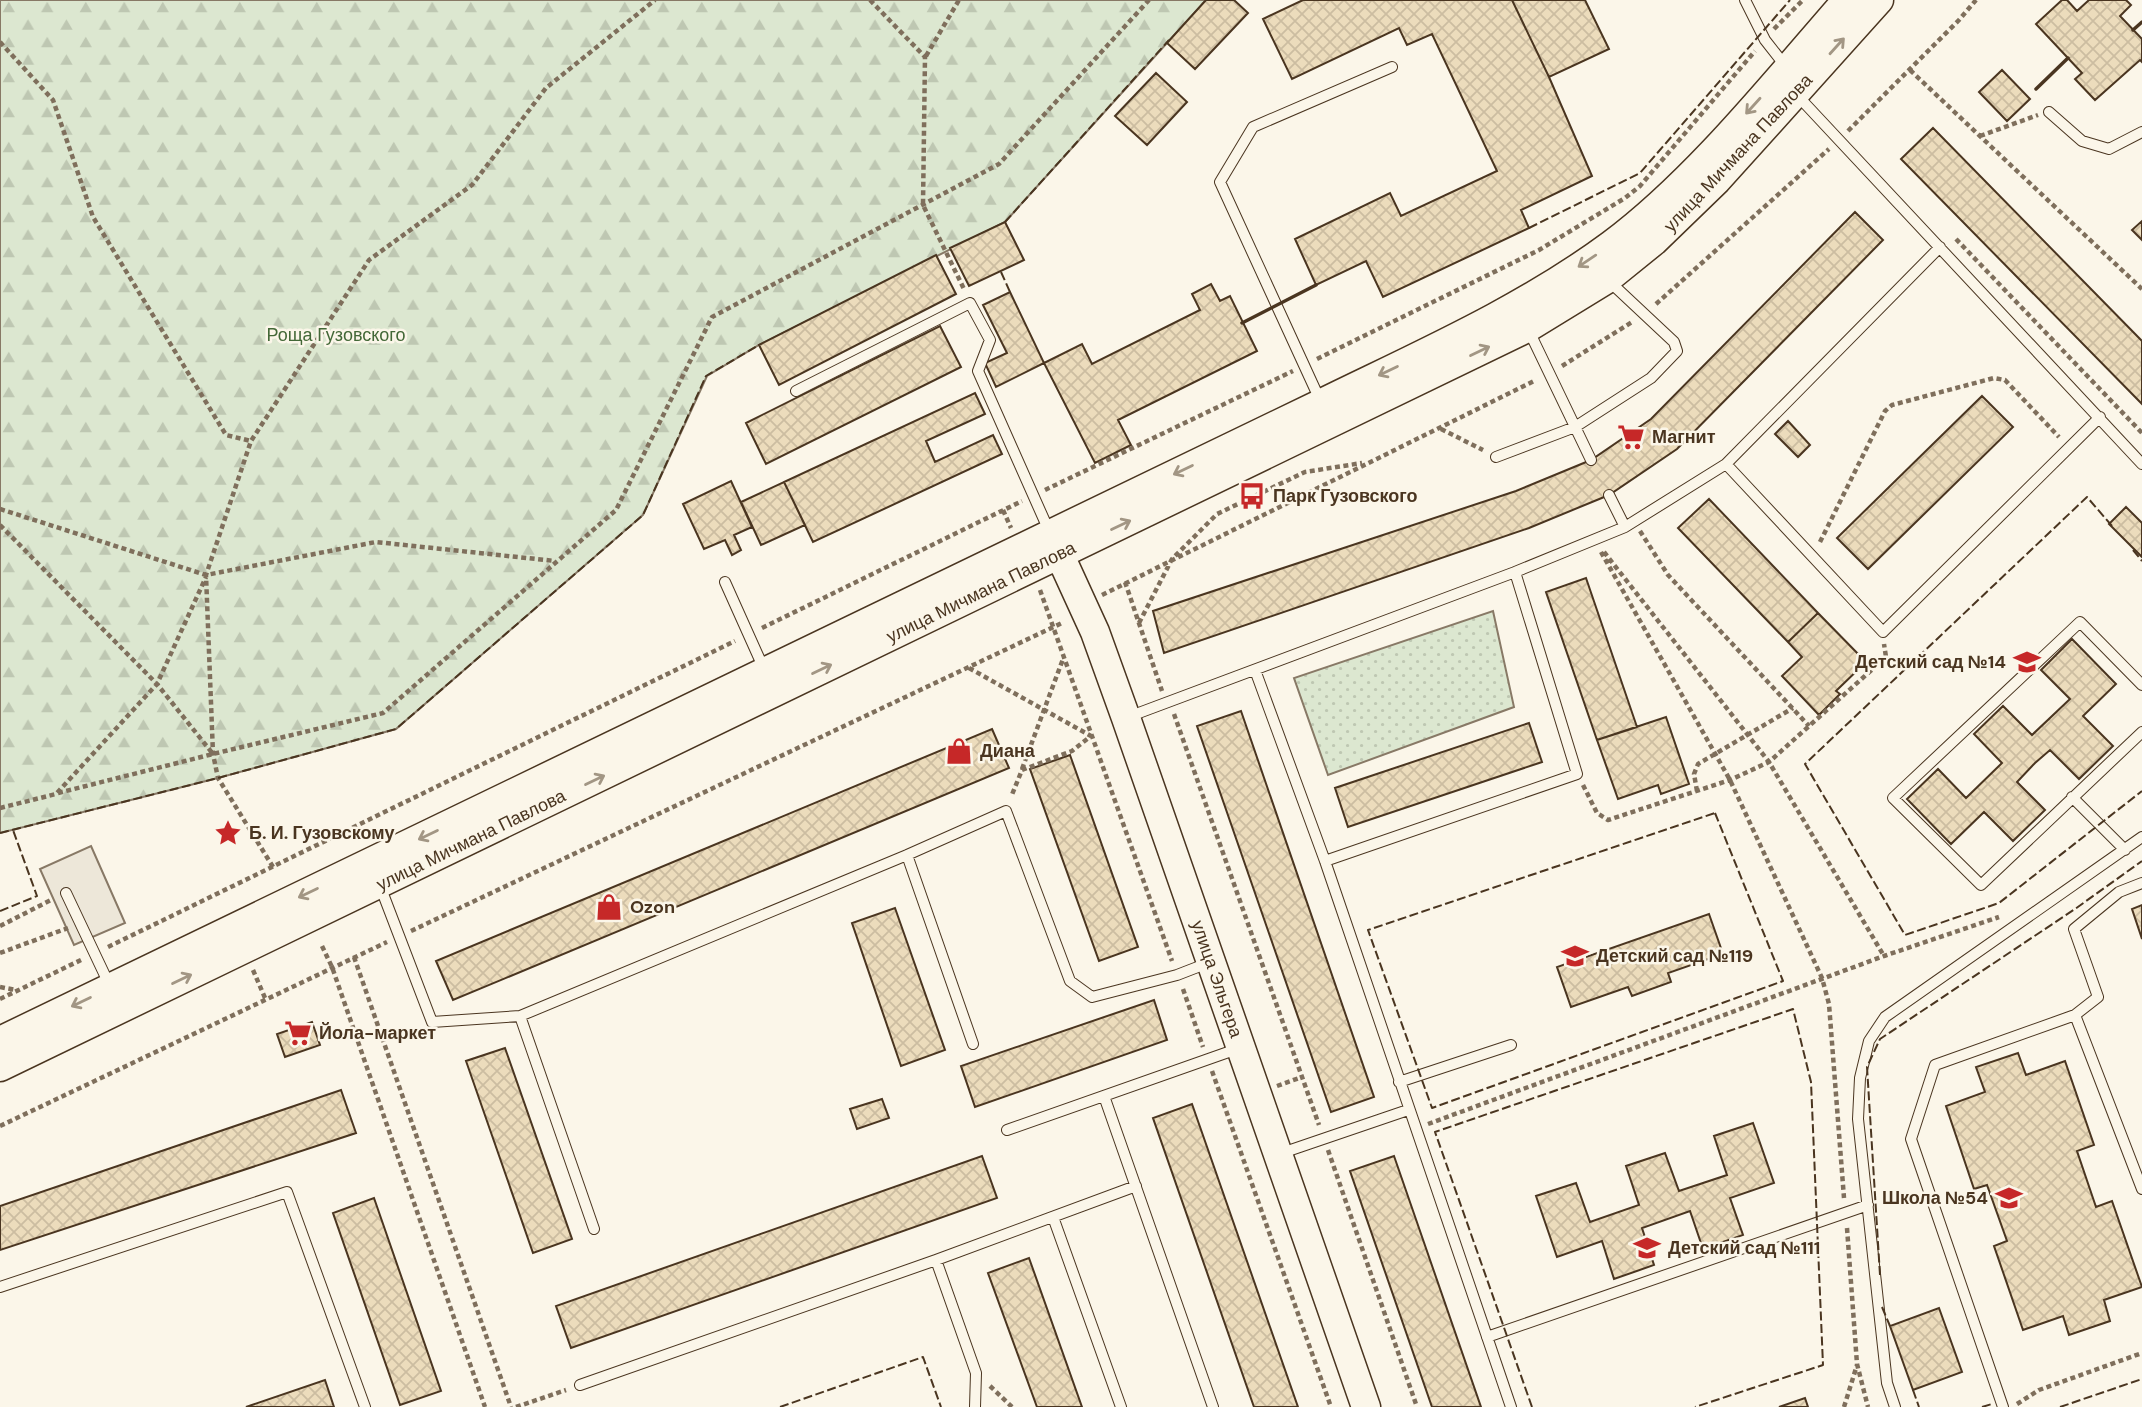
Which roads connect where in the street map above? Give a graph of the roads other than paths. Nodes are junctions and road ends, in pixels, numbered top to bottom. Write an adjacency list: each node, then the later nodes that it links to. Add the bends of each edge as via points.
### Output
1 (1745, 0): 4 (lane)
2 (1863, 3): 4 (main road, улица Мичмана Павлова)
3 (1392, 67): 11 (lane, via 1253,127 1220,182)
4 (1787, 79): 7 (lane); 8 (main road, улица Мичмана Павлова, via 1717,180 1654,241); 9 (main road, улица Мичмана Павлова, one-way to 9, via 1657,206)
5 (2049, 112): 6 (lane, via 2082,141 2109,149)
6 (2142, 132)
7 (1940, 247): 12 (lane); 16 (lane)
8 (1606, 279): 9 (main road, улица Мичмана Павлова); 13 (lane, via 1674,342 1677,351 1651,378)
9 (1522, 317): 11 (main road, улица Мичмана Павлова); 13 (lane)
10 (796, 391): 20 (lane, via 970,303 990,340 978,372)
11 (1327, 413): 20 (main road, улица Мичмана Павлова)
12 (2100, 417): 16 (lane, via 1883,632); 17 (lane)
13 (1575, 427): 14 (lane); 15 (lane)
14 (1496, 457)
15 (1591, 460)
16 (1726, 464): 19 (lane)
17 (2142, 464)
18 (1609, 495): 19 (lane)
19 (1625, 527): 21 (lane)
20 (1055, 544): 24 (main road, улица Мичмана Павлова); 26 (main road, улица Эльгера, via 1095,632)
21 (1515, 572): 23 (lane); 32 (lane, via 1577,774)
22 (725, 582): 24 (lane)
23 (1255, 670): 26 (lane); 32 (lane)
24 (770, 682): 33 (main road, улица Мичмана Павлова)
25 (2142, 685): 28 (lane, via 2080,622 1893,798 1981,885)
26 (1126, 718): 36 (main road, улица Эльгера)
27 (2142, 732): 28 (lane)
28 (2072, 797): 30 (lane)
29 (2142, 837): 30 (lane)
30 (2124, 850): 52 (lane, via 1885,1017 1869,1041 1860,1078 1858,1119)
31 (907, 855): 36 (lane, via 1006,811 1070,981 1092,998); 39 (lane); 41 (lane)
32 (1325, 861): 45 (lane)
33 (375, 874): 37 (main road, улица Мичмана Павлова); 39 (lane, via 432,1023)
34 (2142, 883): 38 (lane, via 2119,892 2074,929 2098,997)
35 (66, 893): 37 (lane)
36 (1212, 962): 43 (main road, улица Эльгера)
37 (116, 998): 40 (main road, улица Мичмана Павлова, one-way to 40); 44 (main road, улица Мичмана Павлова)
38 (2075, 1015): 51 (lane); 66 (lane, via 1935,1065 1911,1139)
39 (520, 1016): 54 (lane)
40 (0, 1041)
41 (973, 1044)
42 (1511, 1045): 45 (lane)
43 (1241, 1048): 46 (lane); 49 (main road, улица Эльгера)
44 (0, 1067)
45 (1399, 1082): 47 (lane)
46 (1104, 1096): 48 (lane); 50 (lane)
47 (1408, 1110): 49 (lane); 57 (lane)
48 (1007, 1130)
49 (1279, 1154): 63 (main road, улица Эльгера)
50 (1136, 1186): 53 (lane); 62 (lane)
51 (2142, 1189)
52 (1868, 1205): 57 (lane); 65 (lane, via 1887,1383)
53 (1053, 1217): 55 (lane); 61 (lane)
54 (594, 1229)
55 (936, 1260): 58 (lane); 60 (lane, via 976,1373)
56 (0, 1287): 59 (lane, via 287,1192)
57 (1487, 1337): 64 (lane)
58 (580, 1385)
59 (365, 1407)
60 (975, 1407)
61 (1121, 1407)
62 (1213, 1407)
63 (1366, 1407)
64 (1511, 1407)
65 (1895, 1407)
66 (2003, 1407)

